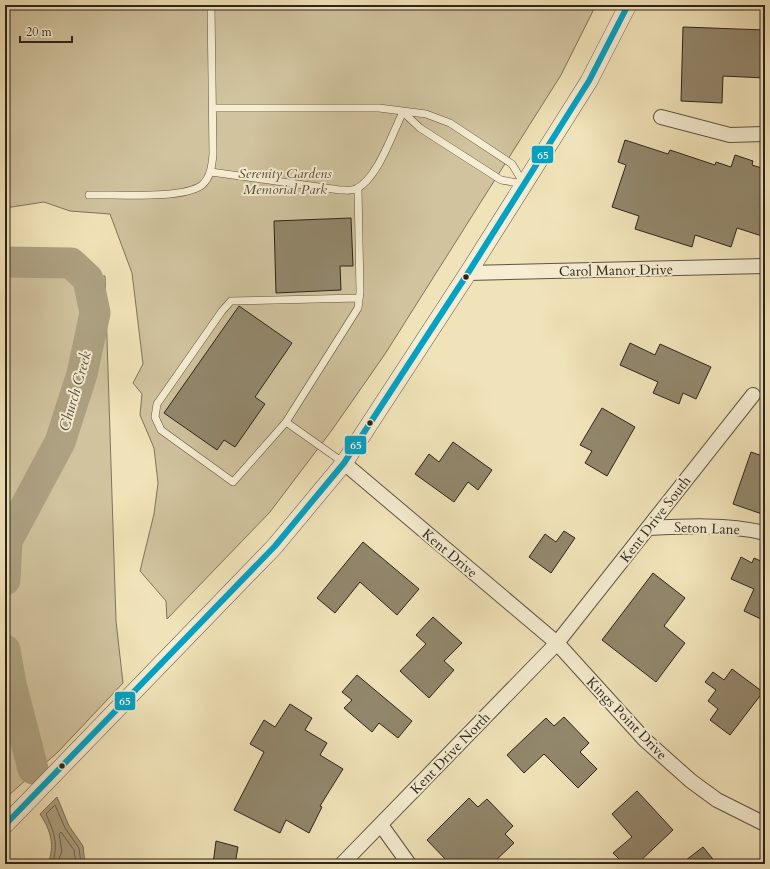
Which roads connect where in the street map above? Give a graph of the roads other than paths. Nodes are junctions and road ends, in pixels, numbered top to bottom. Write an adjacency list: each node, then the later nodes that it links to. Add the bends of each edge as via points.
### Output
1 (211, 5): 3 (lane)
2 (628, 5): 8 (street, via 589,81)
3 (213, 108): 4 (lane, via 379,108); 7 (lane)
4 (403, 112): 8 (lane, via 420,128 501,180); 8 (lane, via 426,114 450,122 512,164); 9 (lane, via 376,169)
5 (661, 117): 6 (street, via 730,135)
6 (765, 134)
7 (211, 172): 9 (lane, via 340,190); 10 (lane, via 203,184 191,191 176,194)
8 (524, 184): 12 (street)
9 (358, 188): 13 (lane)
10 (89, 195)
11 (765, 266): 12 (street, Carol Manor Drive)
12 (468, 273): 16 (street)
13 (359, 298): 15 (lane, via 358,308); 15 (lane, via 231,301 157,404 155,417 161,430 233,482)
14 (753, 395): 17 (street, Kent Drive South)
15 (286, 422): 16 (lane)
16 (344, 463): 19 (street, Kent Drive); 20 (street, via 275,546)
17 (648, 528): 18 (street, Seton Lane, via 734,528); 19 (street, Kent Drive South)
18 (765, 533)
19 (557, 642): 21 (street, Kings Point Drive, via 645,740 691,781 717,800); 22 (street, Kent Drive North)
20 (8, 817)
21 (765, 824)
22 (381, 825): 23 (street, Kent Drive North); 24 (street)
23 (342, 864)
24 (408, 864)

